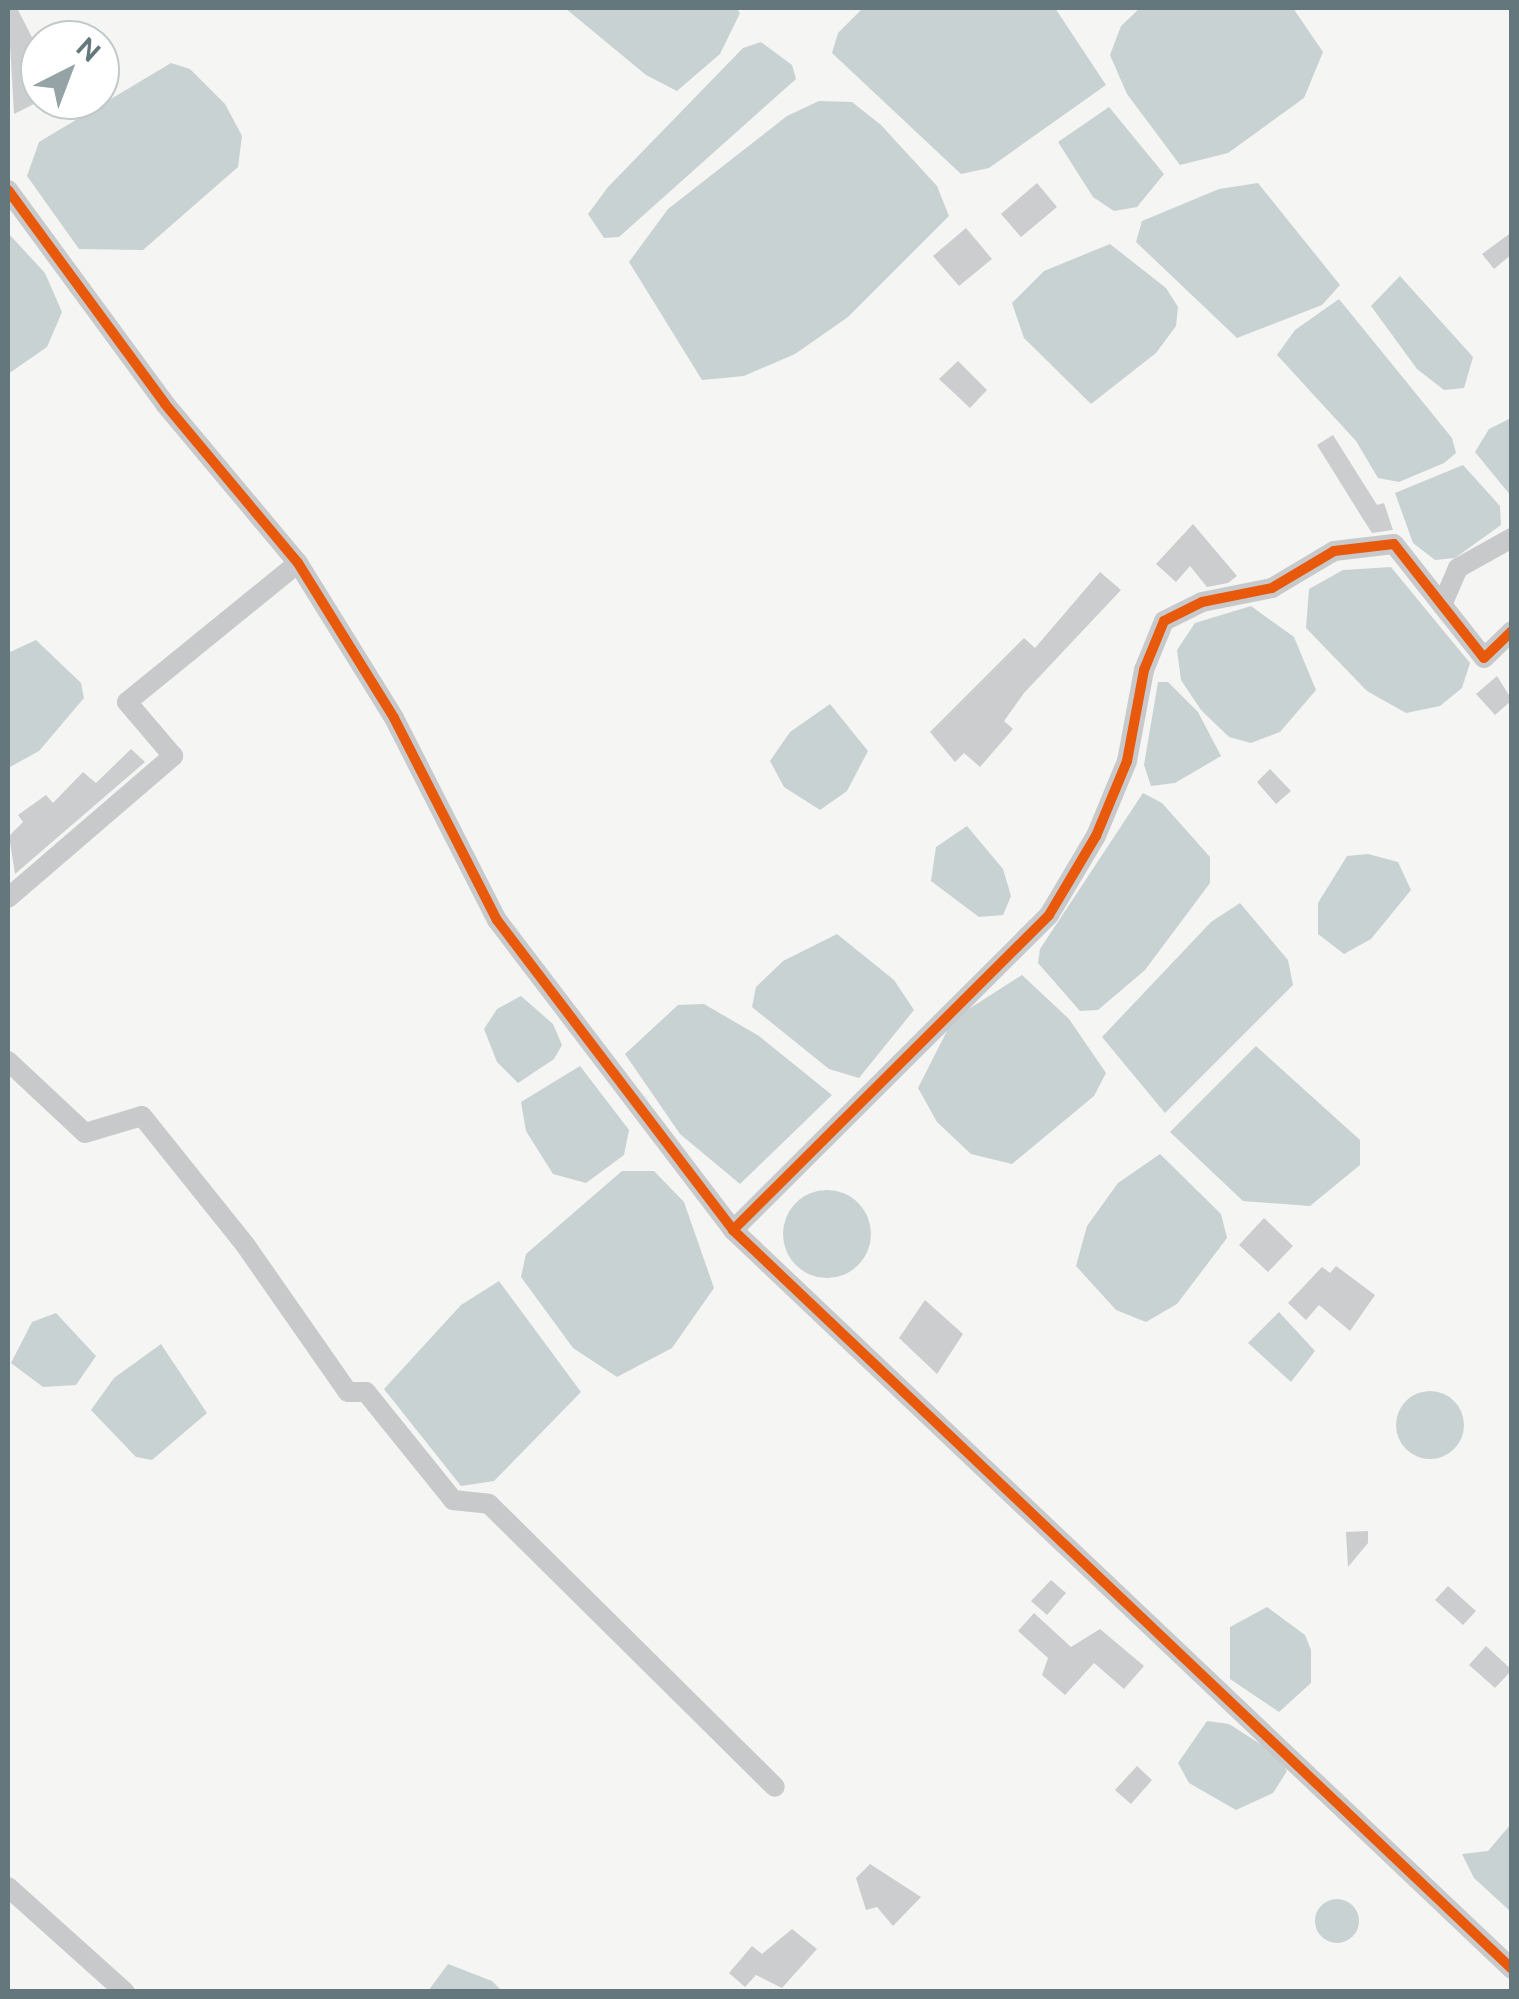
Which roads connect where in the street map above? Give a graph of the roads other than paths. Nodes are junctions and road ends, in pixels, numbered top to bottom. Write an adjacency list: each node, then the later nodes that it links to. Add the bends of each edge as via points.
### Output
1 (8, 190): 3 (street, via 165,404)
2 (1512, 538): 4 (street, via 1458,568)
3 (298, 563): 6 (street, via 128,702 173,756); 8 (street, via 394,718 496,920)
4 (1442, 605): 5 (street, via 1484,658); 8 (street, via 1394,544 1334,550 1272,588 1202,602 1164,621 1144,670 1127,761 1096,836 1049,915)
5 (1512, 631)
6 (8, 898)
7 (8, 1061): 9 (street, via 85,1133 142,1116 246,1246 348,1392 366,1392 453,1500 489,1504)
8 (733, 1230): 11 (street)
9 (775, 1787)
10 (8, 1888): 12 (street)
11 (1512, 1969)
12 (125, 1992)

